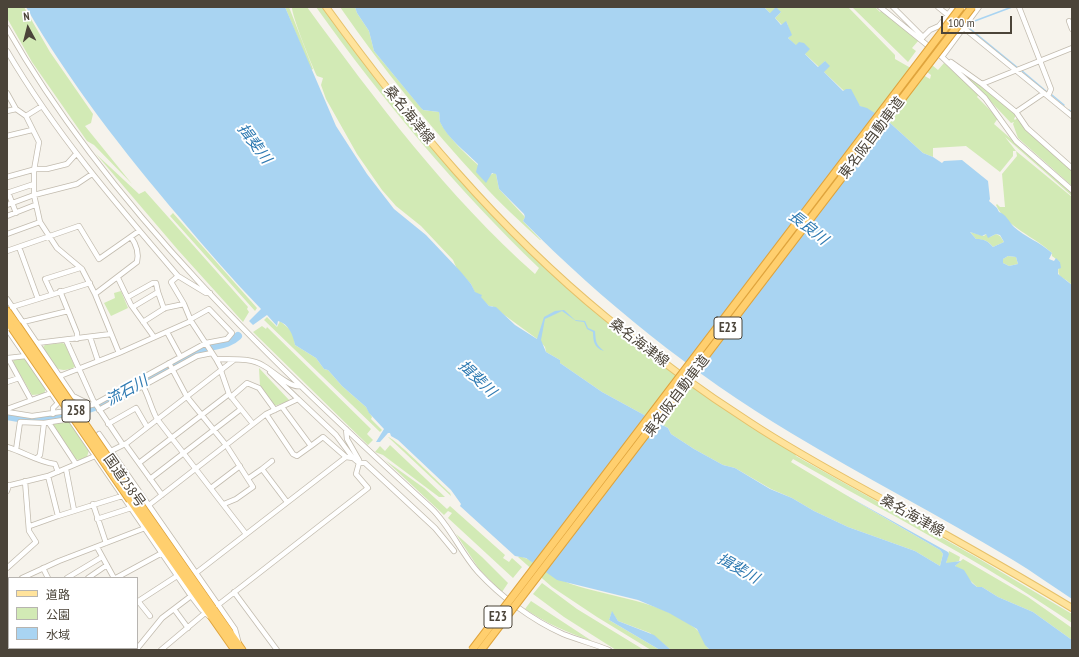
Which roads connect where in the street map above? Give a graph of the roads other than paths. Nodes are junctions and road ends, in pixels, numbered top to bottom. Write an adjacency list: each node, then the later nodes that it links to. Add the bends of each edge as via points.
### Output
1 (326, 7): 184 (main road, 桑名海津線, via 426,137 468,184 547,264 606,317 673,369 752,424)
2 (880, 7): 15 (street)
3 (893, 7): 15 (street)
4 (938, 7): 10 (street)
5 (954, 7): 10 (street)
6 (961, 7): 193 (highway, 東名阪自動車道 / E23, bridge)
7 (972, 7): 194 (highway, 東名阪自動車道 / E23, bridge)
8 (979, 7): 13 (street)
9 (1019, 7): 19 (street)
10 (948, 14): 13 (street); 15 (street, via 939,26)
11 (1069, 21): 14 (street)
12 (7, 28): 59 (street, via 29,65 89,150)
13 (965, 28): 18 (street); 20 (street)
14 (1072, 29)
15 (922, 38): 18 (street)
16 (1072, 48): 19 (street)
17 (7, 52): 24 (street)
18 (942, 57): 21 (street); 38 (street, via 985,98 1016,141)
19 (1040, 61): 20 (street); 23 (street, via 1050,89)
20 (1017, 71): 21 (street); 23 (street)
21 (982, 84): 27 (street)
22 (7, 93): 25 (street)
23 (1046, 95): 27 (street); 29 (street)
24 (42, 106): 28 (street); 32 (street)
25 (16, 109): 26 (street); 28 (street)
26 (7, 111)
27 (1016, 112): 33 (street, via 1027,128)
28 (26, 116): 30 (street)
29 (1072, 116)
30 (32, 130): 31 (street); 34 (street, via 39,142)
31 (7, 136)
32 (76, 154): 34 (street, via 67,164); 35 (street)
33 (1072, 168)
34 (34, 170): 36 (street); 37 (street)
35 (92, 174): 40 (street, via 77,184); 47 (street)
36 (7, 178)
37 (34, 184): 39 (street); 40 (street)
38 (1072, 190)
39 (8, 193): 41 (street)
40 (34, 195): 41 (street); 43 (street)
41 (12, 203): 42 (street); 44 (street)
42 (7, 205)
43 (35, 205): 44 (street); 46 (street)
44 (16, 213): 45 (street)
45 (7, 216)
46 (40, 222): 48 (street); 50 (street)
47 (139, 231): 49 (street); 54 (street)
48 (7, 234)
49 (131, 237): 50 (street, via 99,259 79,226); 55 (street, via 138,259 135,265)
50 (49, 238): 51 (street); 53 (street, via 56,248)
51 (19, 247): 52 (street); 64 (street)
52 (7, 251)
53 (80, 268): 56 (street); 60 (street, via 45,279)
54 (178, 276): 59 (street); 65 (street, via 171,282)
55 (118, 278): 61 (street); 62 (street)
56 (90, 283): 57 (street); 61 (street)
57 (60, 291): 60 (street); 69 (street)
58 (158, 292): 62 (street, via 156,283 153,282); 66 (street); 68 (street)
59 (210, 293): 98 (street)
60 (52, 294): 64 (street)
61 (95, 294): 75 (street)
62 (128, 298): 66 (street)
63 (7, 299): 67 (street)
64 (38, 299): 67 (street)
65 (184, 304): 68 (street); 71 (street)
66 (133, 307): 72 (street)
67 (10, 309): 73 (highway, 国道258号 / 258)
68 (164, 309): 72 (street)
69 (68, 311): 73 (street); 78 (street)
70 (7, 320): 73 (highway, 国道258号 / 258)
71 (191, 320): 74 (street); 81 (street); 81 (street, via 209,309 232,334 227,339)
72 (143, 322): 77 (street)
73 (13, 328): 80 (street); 84 (street, via 13,337); 152 (highway, 国道258号 / 258, bridge)
74 (166, 332): 77 (street); 85 (street)
75 (111, 334): 76 (street); 83 (street)
76 (90, 337): 78 (street); 89 (street)
77 (154, 338): 83 (street)
78 (77, 339): 79 (street)
79 (66, 340): 80 (street); 92 (street)
80 (37, 343): 94 (street)
81 (206, 343): 82 (street); 85 (street)
82 (211, 351): 87 (street); 91 (street)
83 (119, 353): 89 (street)
84 (26, 356): 86 (street); 99 (street)
85 (180, 356): 91 (street)
86 (7, 358): 95 (street)
87 (216, 359): 88 (street); 93 (street)
88 (234, 360): 90 (street, via 253,360); 93 (street)
89 (98, 361): 92 (street)
90 (262, 364): 98 (street, via 286,381); 102 (street)
91 (171, 366): 97 (street); 101 (street); 104 (street)
92 (78, 369): 94 (street); 104 (street)
93 (221, 371): 100 (street); 101 (street)
94 (60, 376): 104 (street, via 73,396)
95 (19, 378): 96 (street); 103 (street)
96 (7, 382)
97 (143, 386): 104 (street); 114 (street)
98 (301, 386): 120 (street)
99 (51, 393): 103 (street); 111 (street, via 58,403 53,408)
100 (230, 395): 107 (street); 109 (street, via 247,382 259,388); 113 (street)
101 (187, 397): 113 (street); 114 (street)
102 (298, 399): 105 (street); 133 (street, via 336,435)
103 (31, 400): 108 (street)
104 (96, 406): 106 (street); 116 (street)
105 (282, 407): 109 (street); 125 (street)
106 (79, 408)
107 (241, 409): 117 (street); 119 (street)
108 (7, 410): 111 (street, via 32,416)
109 (275, 410): 112 (street)
110 (67, 411): 111 (street)
111 (53, 414)
112 (266, 414): 117 (street); 125 (street, via 293,454 297,456)
113 (202, 415): 119 (street); 122 (street)
114 (157, 419): 118 (street); 122 (street)
115 (46, 423): 127 (street, via 20,422); 130 (street, via 70,418); 132 (street, via 40,455); 136 (street)
116 (108, 424): 118 (street, via 136,408); 123 (street)
117 (253, 424): 124 (street)
118 (147, 428): 123 (street)
119 (214, 429): 124 (street); 129 (street)
120 (346, 429): 135 (street, via 347,439); 195 (street, via 438,515 470,562 494,587 546,625)
121 (99, 434): 128 (street)
122 (172, 438): 129 (street); 137 (street)
123 (124, 444): 128 (street); 137 (street)
124 (227, 446): 138 (street); 140 (street)
125 (311, 446): 131 (street, via 324,437)
126 (7, 447): 127 (street)
127 (16, 450): 132 (street)
128 (112, 451): 156 (street)
129 (184, 453): 140 (street); 145 (street)
130 (95, 456): 136 (street); 151 (street)
131 (346, 457): 133 (street); 153 (street)
132 (37, 458): 142 (street, via 42,462 55,464)
133 (353, 458): 135 (street)
134 (272, 461): 141 (street)
135 (359, 463): 166 (street, via 365,463 435,528); 180 (street, via 356,474 368,488)
136 (76, 464): 139 (street)
137 (139, 464): 145 (street)
138 (240, 466): 144 (street); 148 (street)
139 (66, 469): 142 (street); 158 (street)
140 (196, 469): 148 (street); 150 (street)
141 (262, 469): 144 (street); 153 (street)
142 (58, 472): 143 (street)
143 (48, 476): 146 (street); 159 (street)
144 (249, 478): 155 (street, via 253,487)
145 (150, 479): 150 (street)
146 (25, 481): 147 (street); 161 (street)
147 (8, 485): 149 (street)
148 (211, 488): 155 (street)
149 (7, 491)
150 (162, 495): 156 (street)
151 (122, 496): 154 (street); 157 (street)
152 (133, 498): 186 (highway, 国道258号 / 258); 190 (highway, 国道258号 / 258)
153 (287, 502): 163 (street)
154 (93, 504): 158 (street); 160 (street)
155 (224, 504): 163 (street)
156 (149, 505): 172 (street)
157 (131, 508): 160 (street); 162 (street)
158 (74, 510): 159 (street)
159 (58, 516): 161 (street)
160 (97, 519): 164 (street)
161 (30, 526): 170 (street, via 28,531 36,542)
162 (145, 528): 164 (street); 167 (street)
163 (246, 534): 172 (street)
164 (106, 543): 165 (street)
165 (97, 547): 168 (street); 171 (street)
166 (454, 551)
167 (162, 554): 173 (street); 179 (street)
168 (102, 557): 169 (street); 176 (street)
169 (107, 565): 177 (street); 178 (street)
170 (7, 568)
171 (43, 568): 174 (street); 175 (street)
172 (196, 573): 183 (street)
173 (177, 576): 181 (street); 182 (street)
174 (24, 577)
175 (48, 577)
176 (69, 577)
177 (89, 577)
178 (114, 577)
179 (117, 577)
180 (234, 592): 183 (street); 192 (street)
181 (191, 596): 185 (street); 186 (street)
182 (138, 602): 187 (street)
183 (218, 605): 190 (street, via 235,629)
184 (1072, 608)
185 (174, 609): 188 (street); 189 (street, via 162,618)
186 (208, 615): 188 (street); 190 (highway, 国道258号 / 258)
187 (150, 616)
188 (188, 628): 191 (street)
189 (138, 648)
190 (239, 648)
191 (162, 649)
192 (277, 650)
193 (472, 650)
194 (481, 650)
195 (609, 650)

